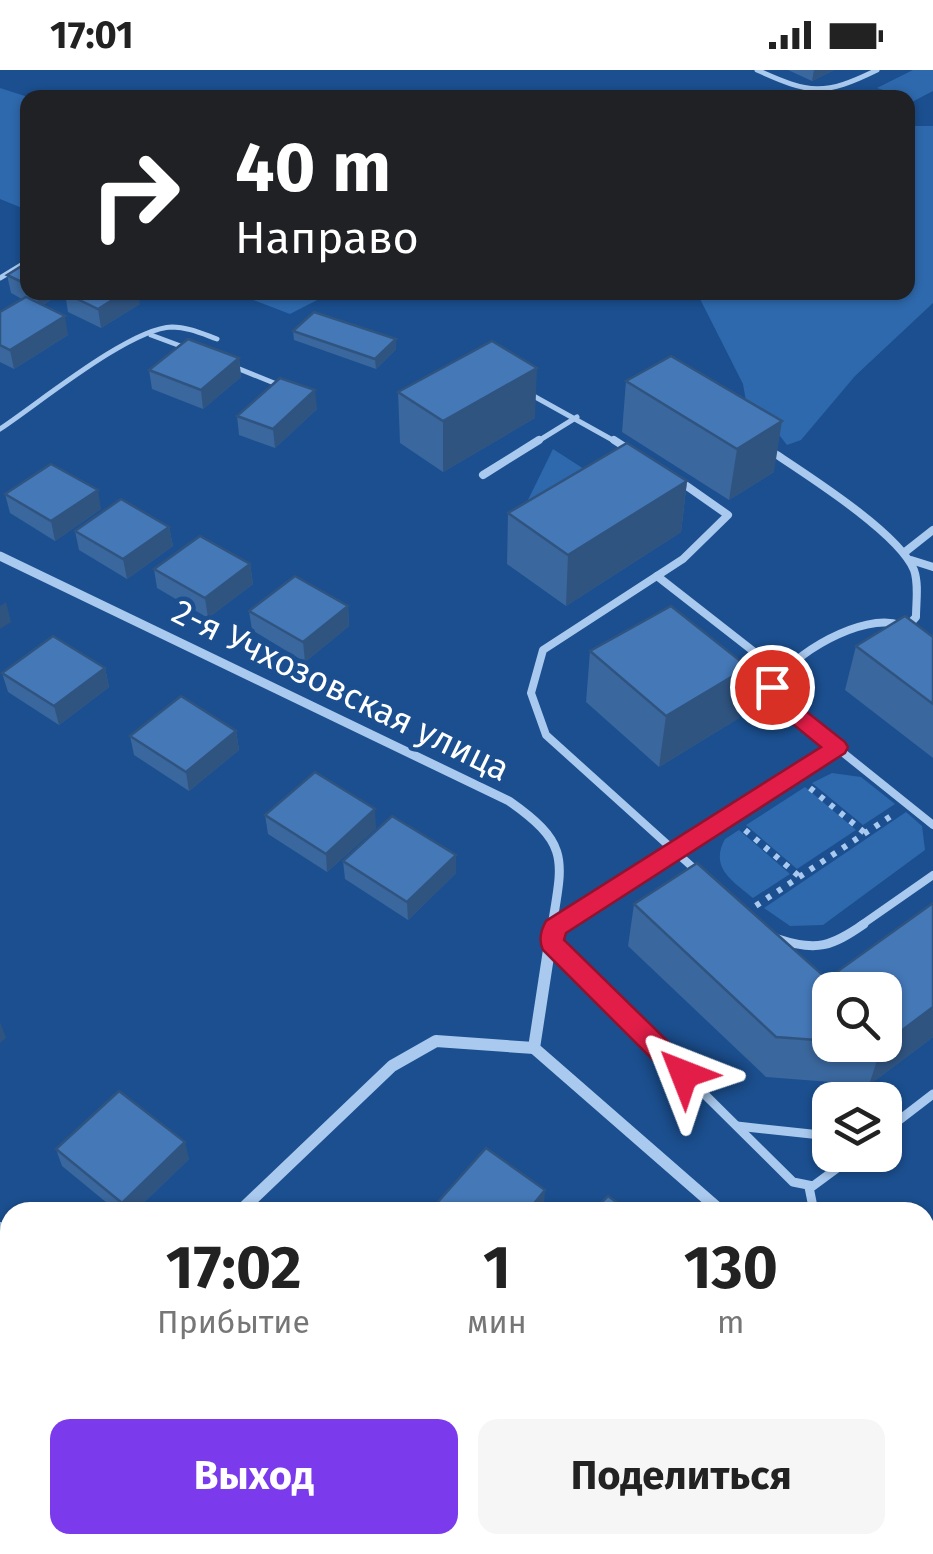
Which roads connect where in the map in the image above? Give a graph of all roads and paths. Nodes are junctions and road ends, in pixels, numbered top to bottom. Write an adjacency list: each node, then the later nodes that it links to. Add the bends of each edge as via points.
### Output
1 (757, 70): 3 (lane)
2 (878, 70): 4 (lane)
3 (806, 90)
4 (836, 90)
5 (150, 335): 6 (lane, via 183,328); 7 (lane); 12 (lane)
6 (217, 339)
7 (204, 356)
8 (222, 362): 10 (lane)
9 (514, 386): 11 (lane)
10 (293, 390)
11 (578, 417): 14 (lane); 15 (lane)
12 (0, 429)
13 (770, 450): 18 (lane)
14 (640, 456)
15 (483, 475)
16 (671, 476): 22 (lane, via 728,516)
17 (933, 530): 18 (lane)
18 (904, 552): 20 (lane)
19 (0, 556): 37 (street, 2-я Учхозовская улица, via 509,801 555,842 562,863)
20 (911, 560): 21 (lane); 23 (lane, via 916,617)
21 (933, 567)
22 (657, 576): 25 (lane); 32 (lane, via 543,650 529,692 546,735)
23 (907, 627): 24 (lane); 25 (lane, via 865,622)
24 (920, 636)
25 (780, 672): 26 (lane, via 774,694)
26 (837, 747): 27 (lane); 28 (lane)
27 (794, 774): 29 (lane); 31 (path)
28 (908, 804): 30 (lane); 31 (path)
29 (729, 816): 32 (lane); 35 (path)
30 (933, 825)
31 (865, 833): 35 (path)
32 (674, 851): 34 (lane); 37 (lane)
33 (933, 875): 36 (lane, via 834,944 817,948 784,942)
34 (703, 876)
35 (800, 877): 36 (path)
36 (745, 914)
37 (554, 928): 38 (street, 2-я Учхозовская улица)
38 (552, 943): 39 (street, 2-я Учхозовская улица); 42 (lane)
39 (534, 1048): 46 (street, via 436,1042 421,1050 392,1066); 47 (street)
40 (933, 1094): 41 (lane)
41 (902, 1119)
42 (737, 1126): 43 (lane); 45 (lane, via 793,1182)
43 (812, 1134)
44 (831, 1172): 45 (lane)
45 (809, 1187): 48 (lane)
46 (249, 1202)
47 (711, 1202)
48 (812, 1202)

